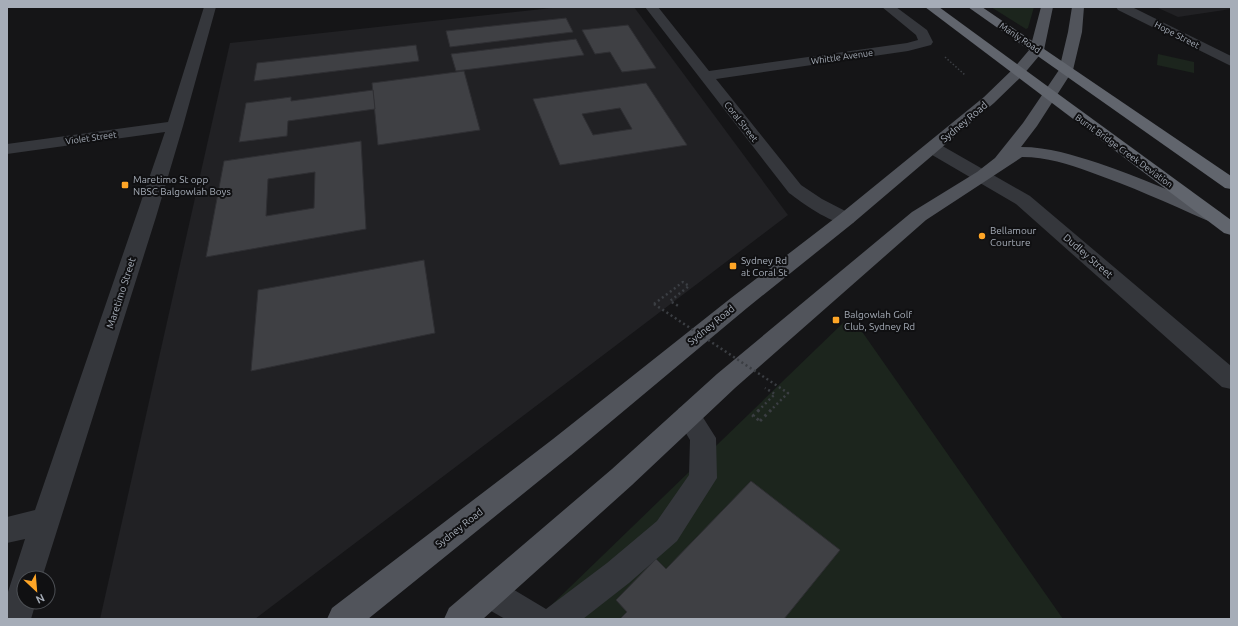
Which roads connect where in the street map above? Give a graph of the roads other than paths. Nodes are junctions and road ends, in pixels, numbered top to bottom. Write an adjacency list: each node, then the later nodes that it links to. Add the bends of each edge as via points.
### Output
1 (210, 7): 15 (street, Maretimo Street)
2 (651, 7): 13 (street, Coral Street)
3 (888, 7): 13 (street, Whittle Avenue, via 922,33 926,42 908,48)
4 (931, 7): 12 (highway)
5 (974, 7): 9 (highway, Manly Road)
6 (1046, 7): 9 (main road, Sydney Road)
7 (1078, 7): 11 (main road, via 1076,32)
8 (1122, 7): 10 (street, Hope Street)
9 (1037, 50): 11 (highway, Manly Road); 12 (main road, Sydney Road)
10 (1231, 62)
11 (1066, 70): 14 (main road); 20 (highway)
12 (1018, 72): 14 (highway, Burnt Bridge Creek Deviation); 16 (main road, Sydney Road, via 990,100)
13 (705, 76): 22 (street, Coral Street, via 795,189)
14 (1050, 96): 18 (main road); 21 (highway, Burnt Bridge Creek Deviation)
15 (175, 126): 17 (street, Violet Street); 26 (street, Maretimo Street)
16 (933, 148): 19 (street, Dudley Street); 22 (main road, Sydney Road)
17 (7, 149)
18 (1001, 162): 19 (main road); 21 (main road, via 1019,152 1060,156 1125,178)
19 (983, 176): 24 (street, Dudley Street, via 1023,200); 25 (main road, via 919,216)
20 (1231, 184)
21 (1213, 216): 23 (highway, Burnt Bridge Creek Deviation)
22 (846, 219): 30 (main road, Sydney Road)
23 (1231, 230)
24 (1231, 380)
25 (688, 415): 29 (main road); 33 (street, via 703,438 703,478 667,531)
26 (45, 521): 27 (street); 28 (street, Maretimo Street)
27 (7, 530)
28 (30, 570)
29 (490, 593): 31 (main road); 32 (street)
30 (343, 619)
31 (460, 619)
32 (535, 619)
33 (558, 619)

